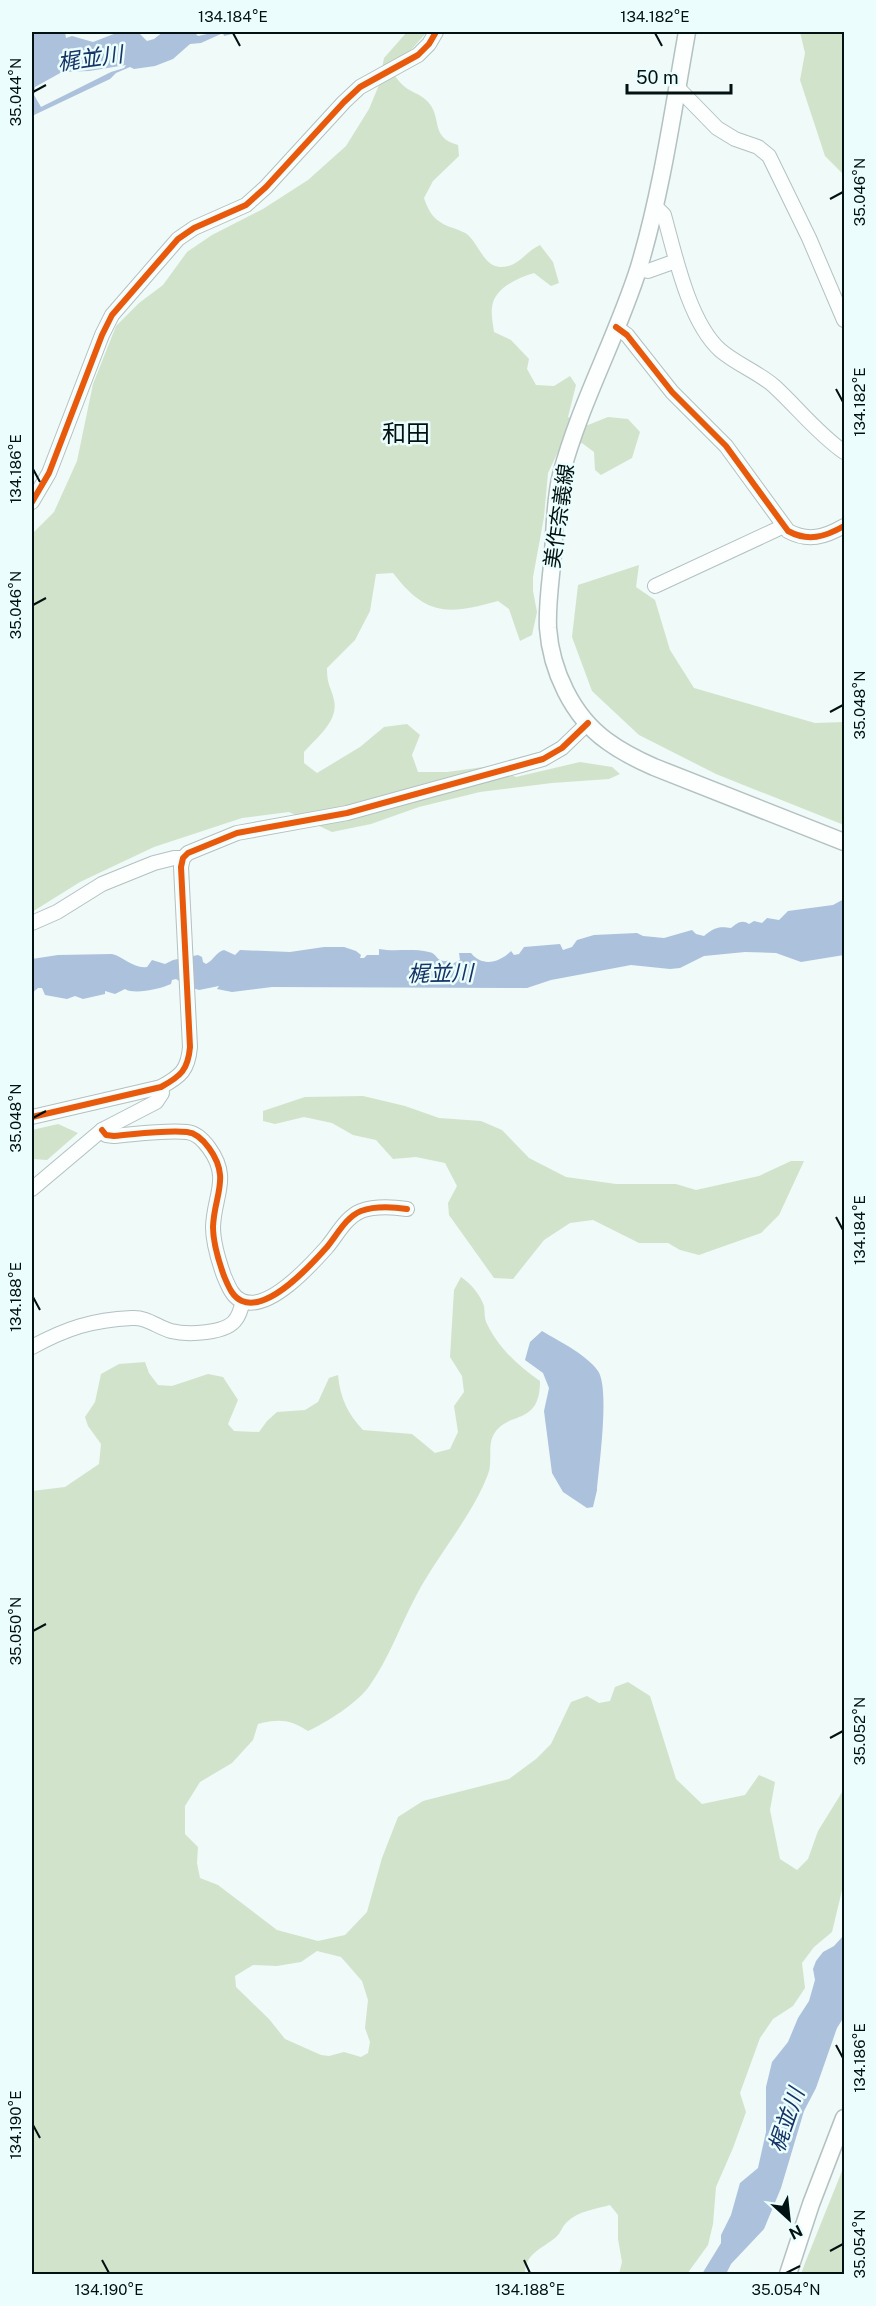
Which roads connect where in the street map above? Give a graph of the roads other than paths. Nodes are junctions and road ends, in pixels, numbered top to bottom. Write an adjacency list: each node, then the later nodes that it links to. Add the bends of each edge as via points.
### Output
1 (436, 32): 10 (street, via 418,55 360,87 246,205 178,239 125,298 102,335 48,473)
2 (687, 32): 3 (main road, 美作奈義線)
3 (677, 87): 4 (main road, 美作奈義線); 7 (street, via 717,128 769,156)
4 (655, 206): 5 (street, via 664,215); 6 (main road, 美作奈義線)
5 (676, 261): 6 (street, via 648,271); 9 (street, via 688,298 714,343 770,383 817,431)
6 (638, 269): 8 (main road, 美作奈義線)
7 (844, 320)
8 (616, 327): 11 (street, via 623,330 672,392 726,446); 14 (main road, 美作奈義線, via 561,477 549,602 548,627 557,674)
9 (844, 452)
10 (32, 502)
11 (784, 526): 12 (street, via 799,537 809,538); 13 (street)
12 (844, 526)
13 (655, 586)
14 (588, 723): 15 (main road, 美作奈義線, via 605,740 654,767); 16 (street, via 562,748 543,759 347,813 237,833)
15 (844, 842)
16 (183, 858): 17 (street, via 154,863 102,884); 18 (street, via 189,1061 185,1070)
17 (32, 923)
18 (161, 1087): 19 (street); 20 (street, via 156,1102)
19 (32, 1117)
20 (102, 1130): 21 (street); 23 (street, via 114,1136 190,1132 207,1145 221,1175 213,1228 216,1245 227,1284)
21 (32, 1189)
22 (407, 1209): 23 (street, via 360,1211 290,1284 263,1300)
23 (243, 1302): 24 (street, via 232,1324 213,1332 171,1331 134,1318 82,1324)
24 (32, 1347)
25 (844, 2118): 26 (main road)
26 (788, 2274)

